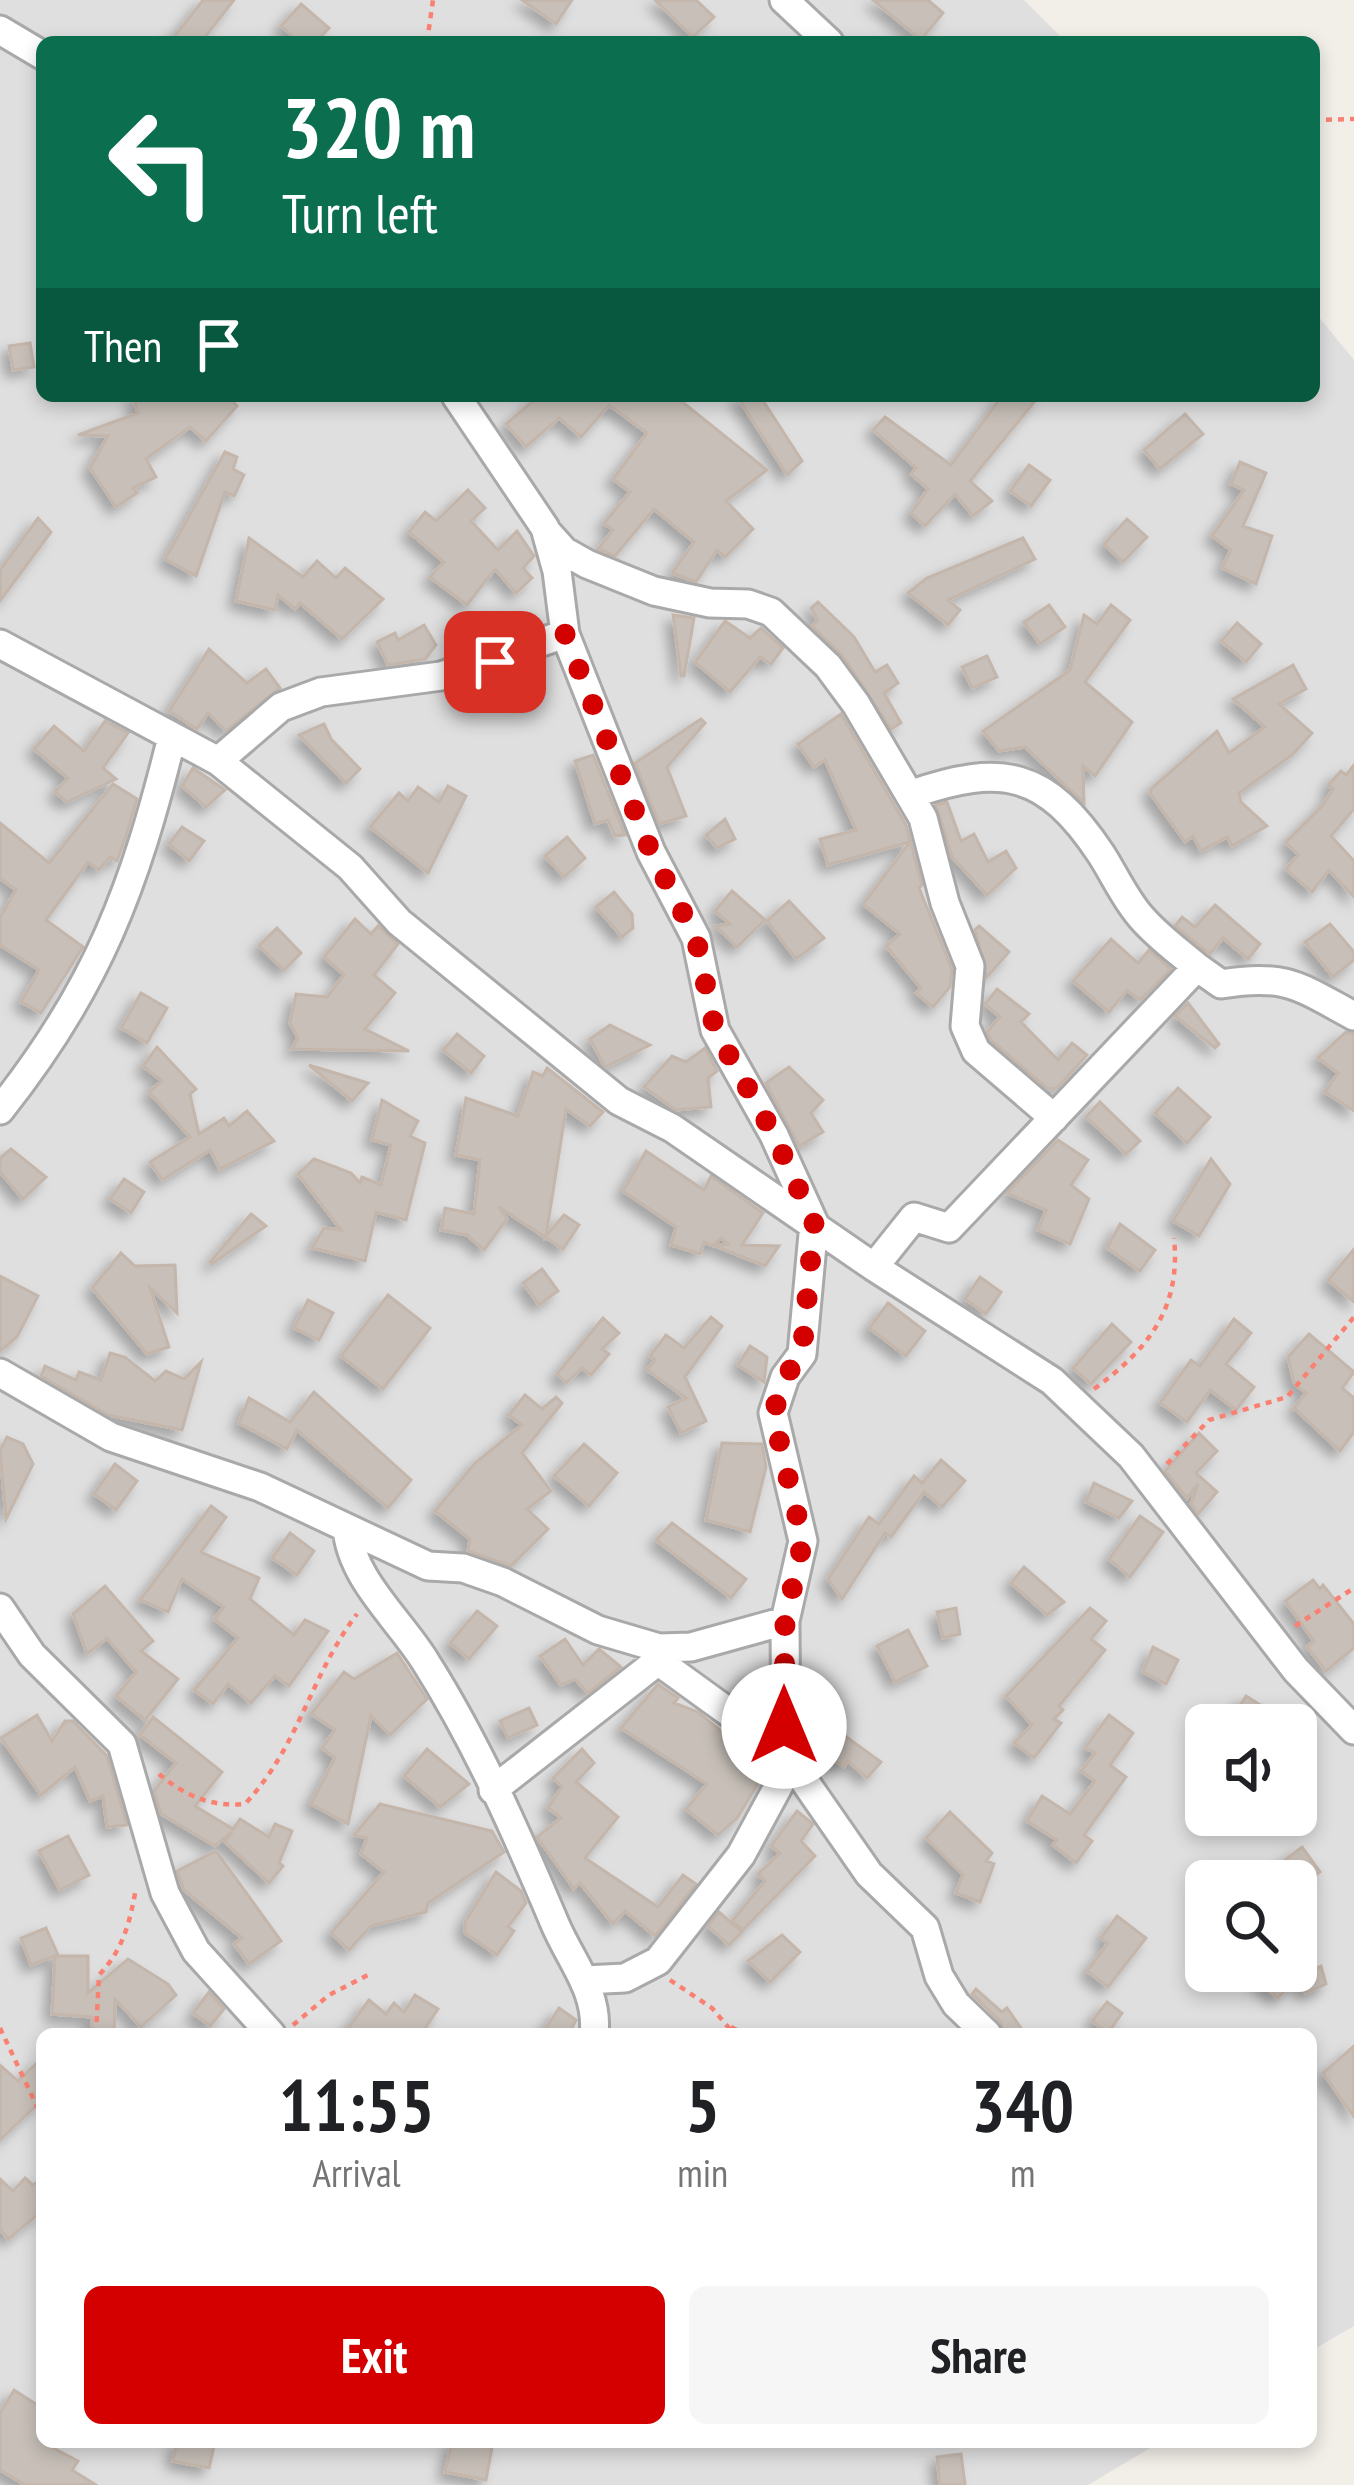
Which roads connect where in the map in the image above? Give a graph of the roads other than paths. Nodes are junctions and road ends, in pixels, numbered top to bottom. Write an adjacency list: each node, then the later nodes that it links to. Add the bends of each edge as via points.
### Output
1 (784, 0): 3 (street)
2 (0, 30): 4 (street)
3 (823, 36)
4 (36, 51)
5 (460, 402): 6 (street)
6 (544, 528): 7 (street); 11 (street, via 565,551 654,591 771,612 828,666)
7 (565, 634): 10 (street, via 441,676 321,692 280,707); 16 (street, via 651,852 696,938 715,1030)
8 (0, 644): 9 (street)
9 (172, 737): 10 (street); 14 (street, via 148,835 105,951 72,1012)
10 (218, 761): 16 (street, via 350,867 399,922 620,1101)
11 (912, 794): 12 (street, via 988,773 1041,791 1091,839 1140,916); 15 (street, via 970,966 964,1026 976,1052)
12 (1196, 967): 13 (street, via 1221,984 1297,982); 15 (street)
13 (1354, 1016)
14 (0, 1110)
15 (1054, 1118): 17 (street, via 949,1228 914,1217)
16 (814, 1223): 17 (street); 21 (street, via 802,1354 773,1414 803,1541)
17 (874, 1267): 23 (street, via 1075,1403 1149,1480 1296,1670)
18 (0, 1373): 19 (street, via 111,1437 260,1487)
19 (347, 1528): 22 (street, via 428,1566 503,1582); 25 (street, via 349,1549 440,1687)
20 (0, 1608): 27 (street, via 32,1655 122,1744 165,1893 196,1951)
21 (785, 1621): 22 (street); 24 (street)
22 (655, 1654): 24 (street); 25 (street)
23 (1354, 1730)
24 (785, 1753): 26 (street, via 786,1772 741,1855 658,1961 625,1978); 29 (street, via 869,1874 925,1928 939,1976)
25 (493, 1790): 26 (street)
26 (584, 1980): 28 (street)
27 (267, 2028)
28 (594, 2028)
29 (981, 2028)

